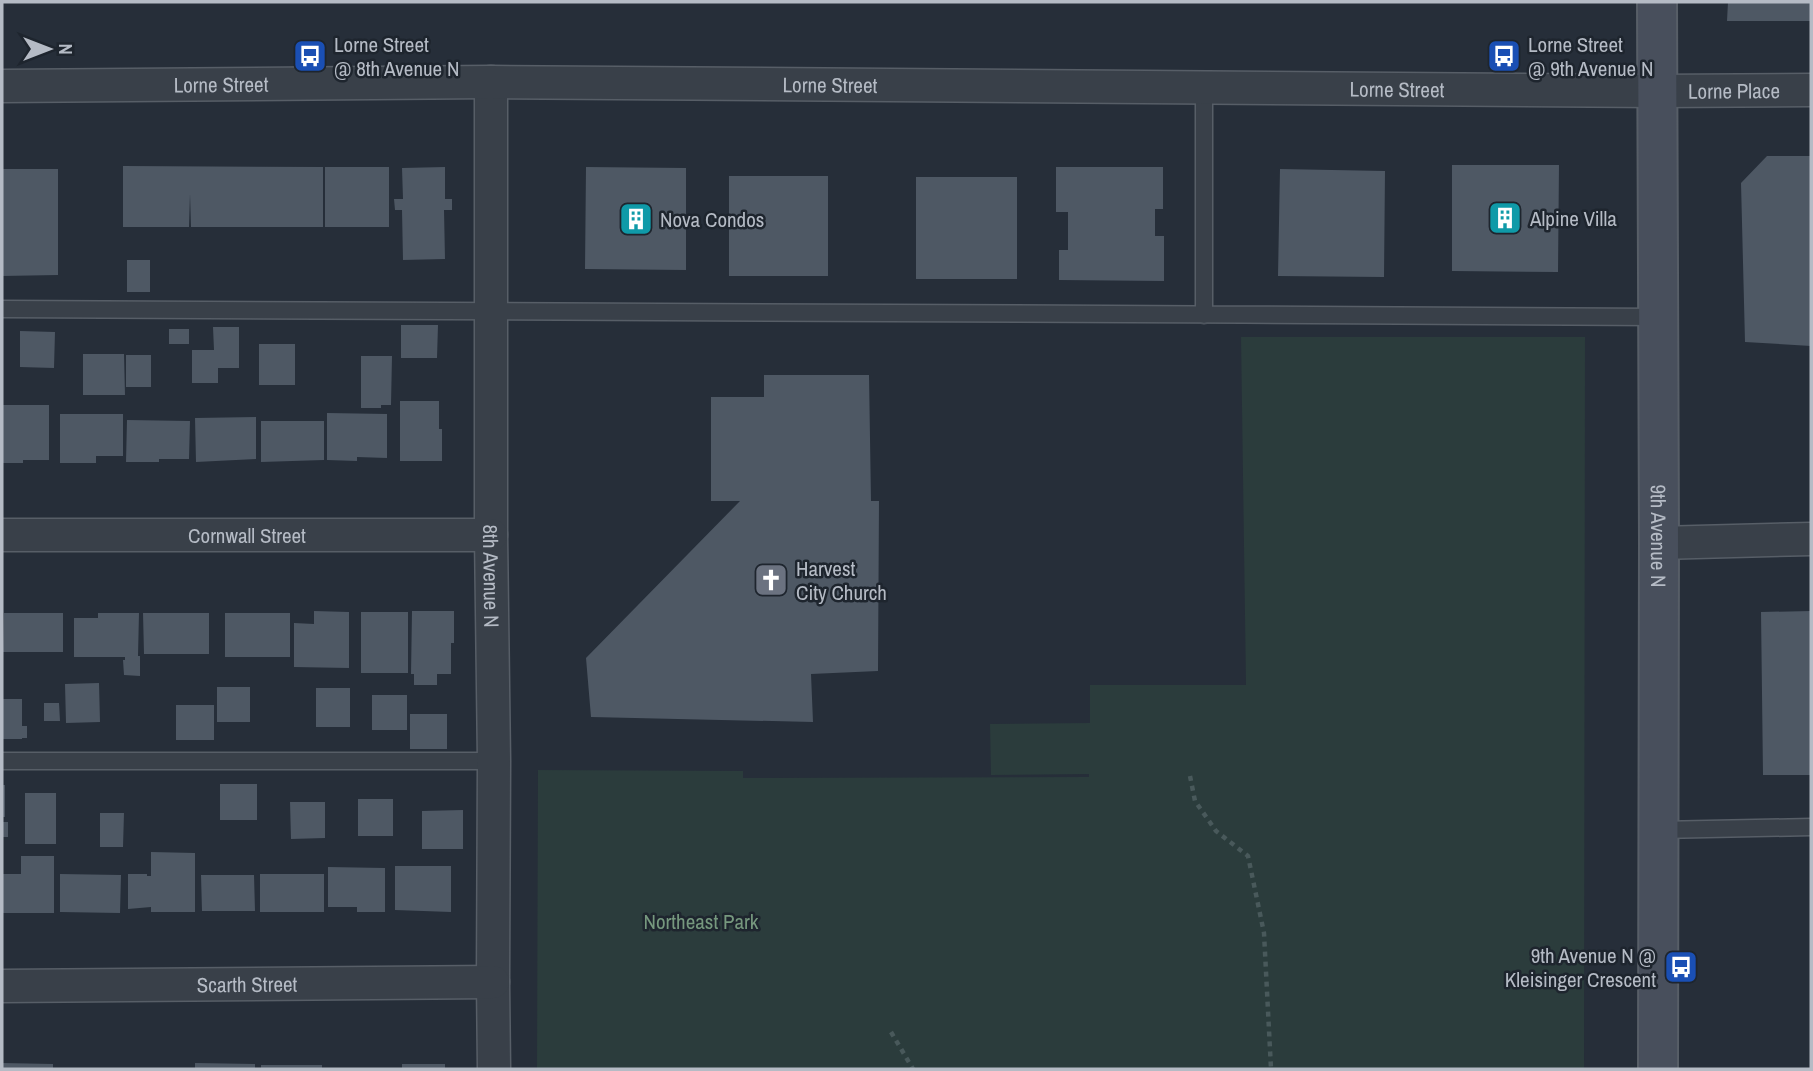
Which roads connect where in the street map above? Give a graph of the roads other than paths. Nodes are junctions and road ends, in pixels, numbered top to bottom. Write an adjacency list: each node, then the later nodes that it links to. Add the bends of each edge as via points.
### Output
1 (1657, 2): 6 (main road, 9th Avenue N)
2 (491, 82): 3 (street, Lorne Street); 4 (street, Lorne Street); 8 (street, 8th Avenue N)
3 (2, 86)
4 (1204, 87): 6 (street, Lorne Street); 9 (lane)
5 (1811, 90): 6 (street, Lorne Place)
6 (1657, 91): 10 (main road, 9th Avenue N)
7 (2, 309): 8 (lane)
8 (491, 310): 9 (lane); 12 (street, 8th Avenue N)
9 (1204, 315): 10 (lane)
10 (1658, 317): 14 (main road, 9th Avenue N)
11 (2, 535): 12 (street, Cornwall Street)
12 (491, 535): 16 (street, 8th Avenue N)
13 (1811, 539): 14 (street)
14 (1659, 543): 18 (main road, 9th Avenue N)
15 (2, 761): 16 (lane)
16 (494, 761): 19 (street, 8th Avenue N)
17 (1811, 827): 18 (lane)
18 (1659, 830): 22 (main road, 9th Avenue N)
19 (493, 982): 20 (street, Scarth Street); 21 (street, 8th Avenue N)
20 (2, 986)
21 (494, 1069)
22 (1658, 1069)

